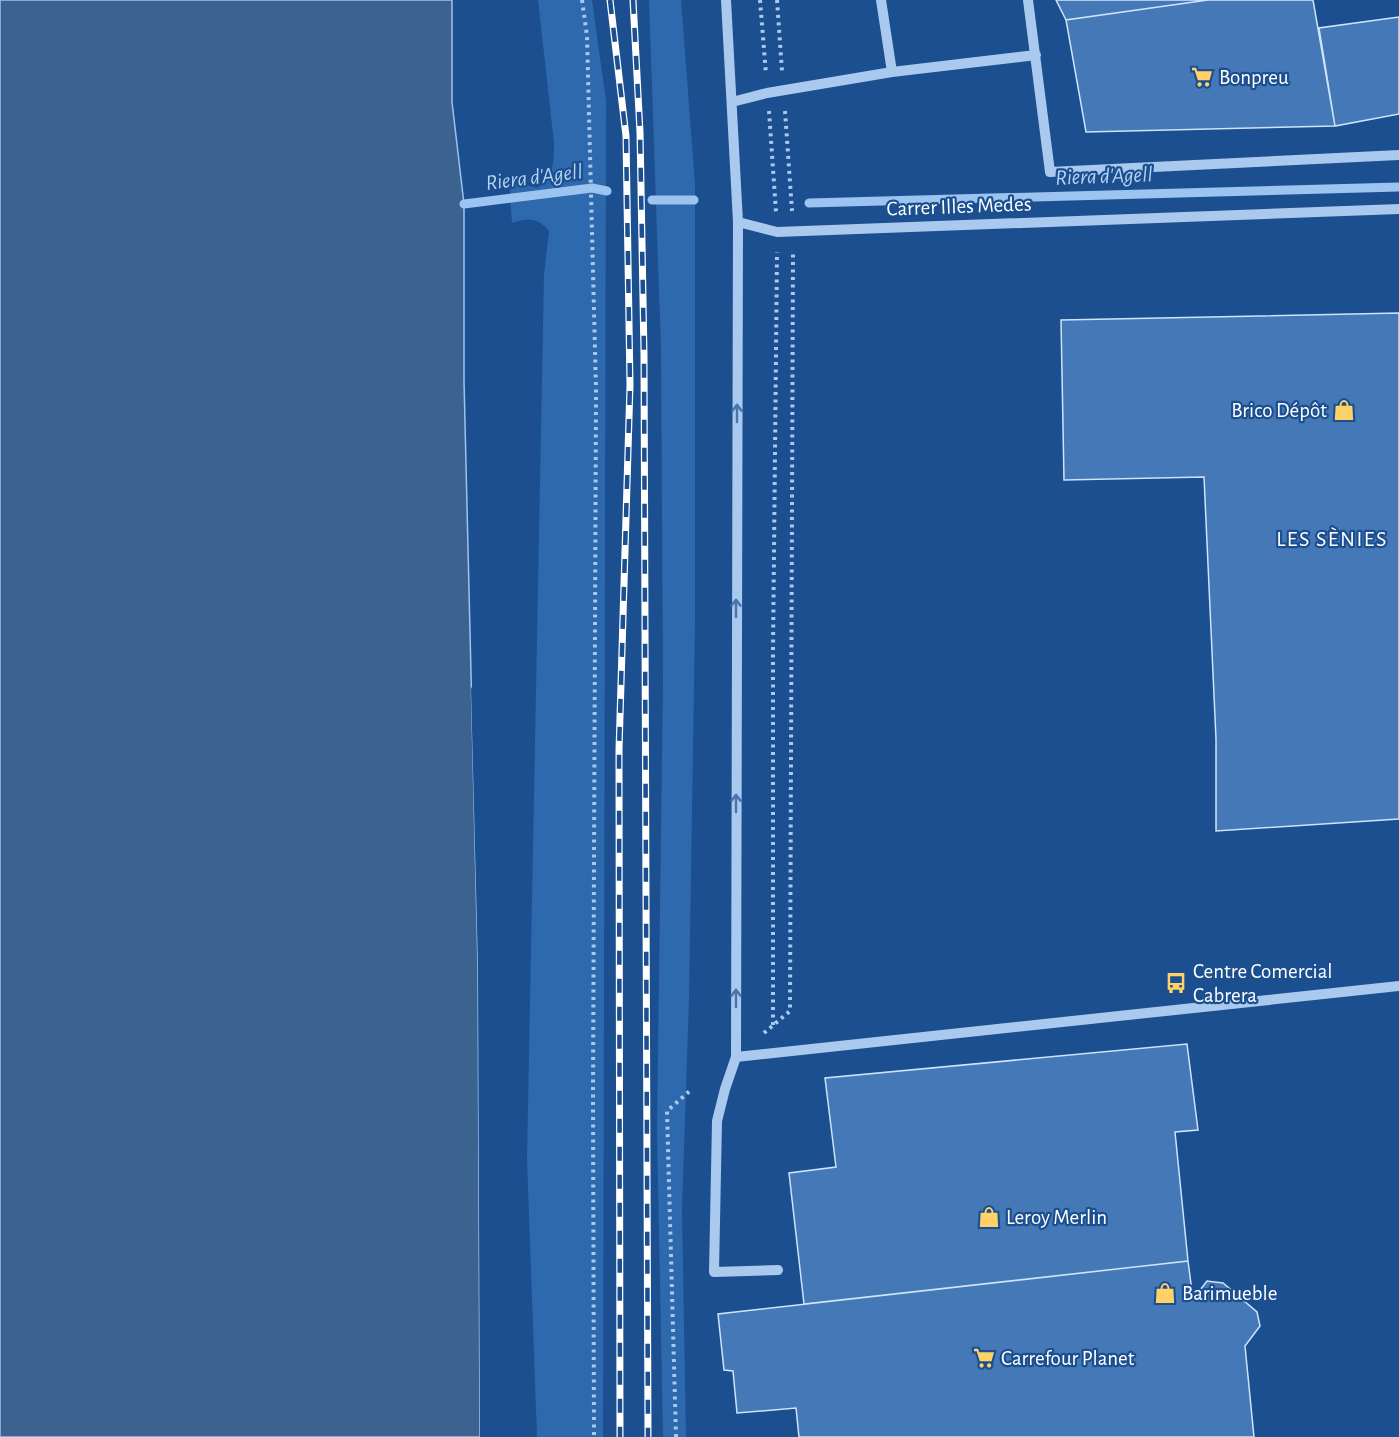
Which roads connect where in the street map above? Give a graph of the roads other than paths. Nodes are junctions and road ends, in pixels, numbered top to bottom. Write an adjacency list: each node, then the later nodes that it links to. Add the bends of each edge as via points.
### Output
1 (726, 0): 6 (street)
2 (881, 0): 5 (street)
3 (1028, 0): 4 (street)
4 (1036, 55): 5 (street); 7 (street, via 1050,172)
5 (892, 72): 6 (street)
6 (732, 102): 9 (street)
7 (1399, 156)
8 (1399, 209): 9 (street, Carrer Illes Medes, via 777,232)
9 (738, 222): 11 (street, one-way to 9)
10 (1399, 986): 11 (street)
11 (736, 1057): 12 (street, via 717,1121 714,1272)
12 (778, 1270)

